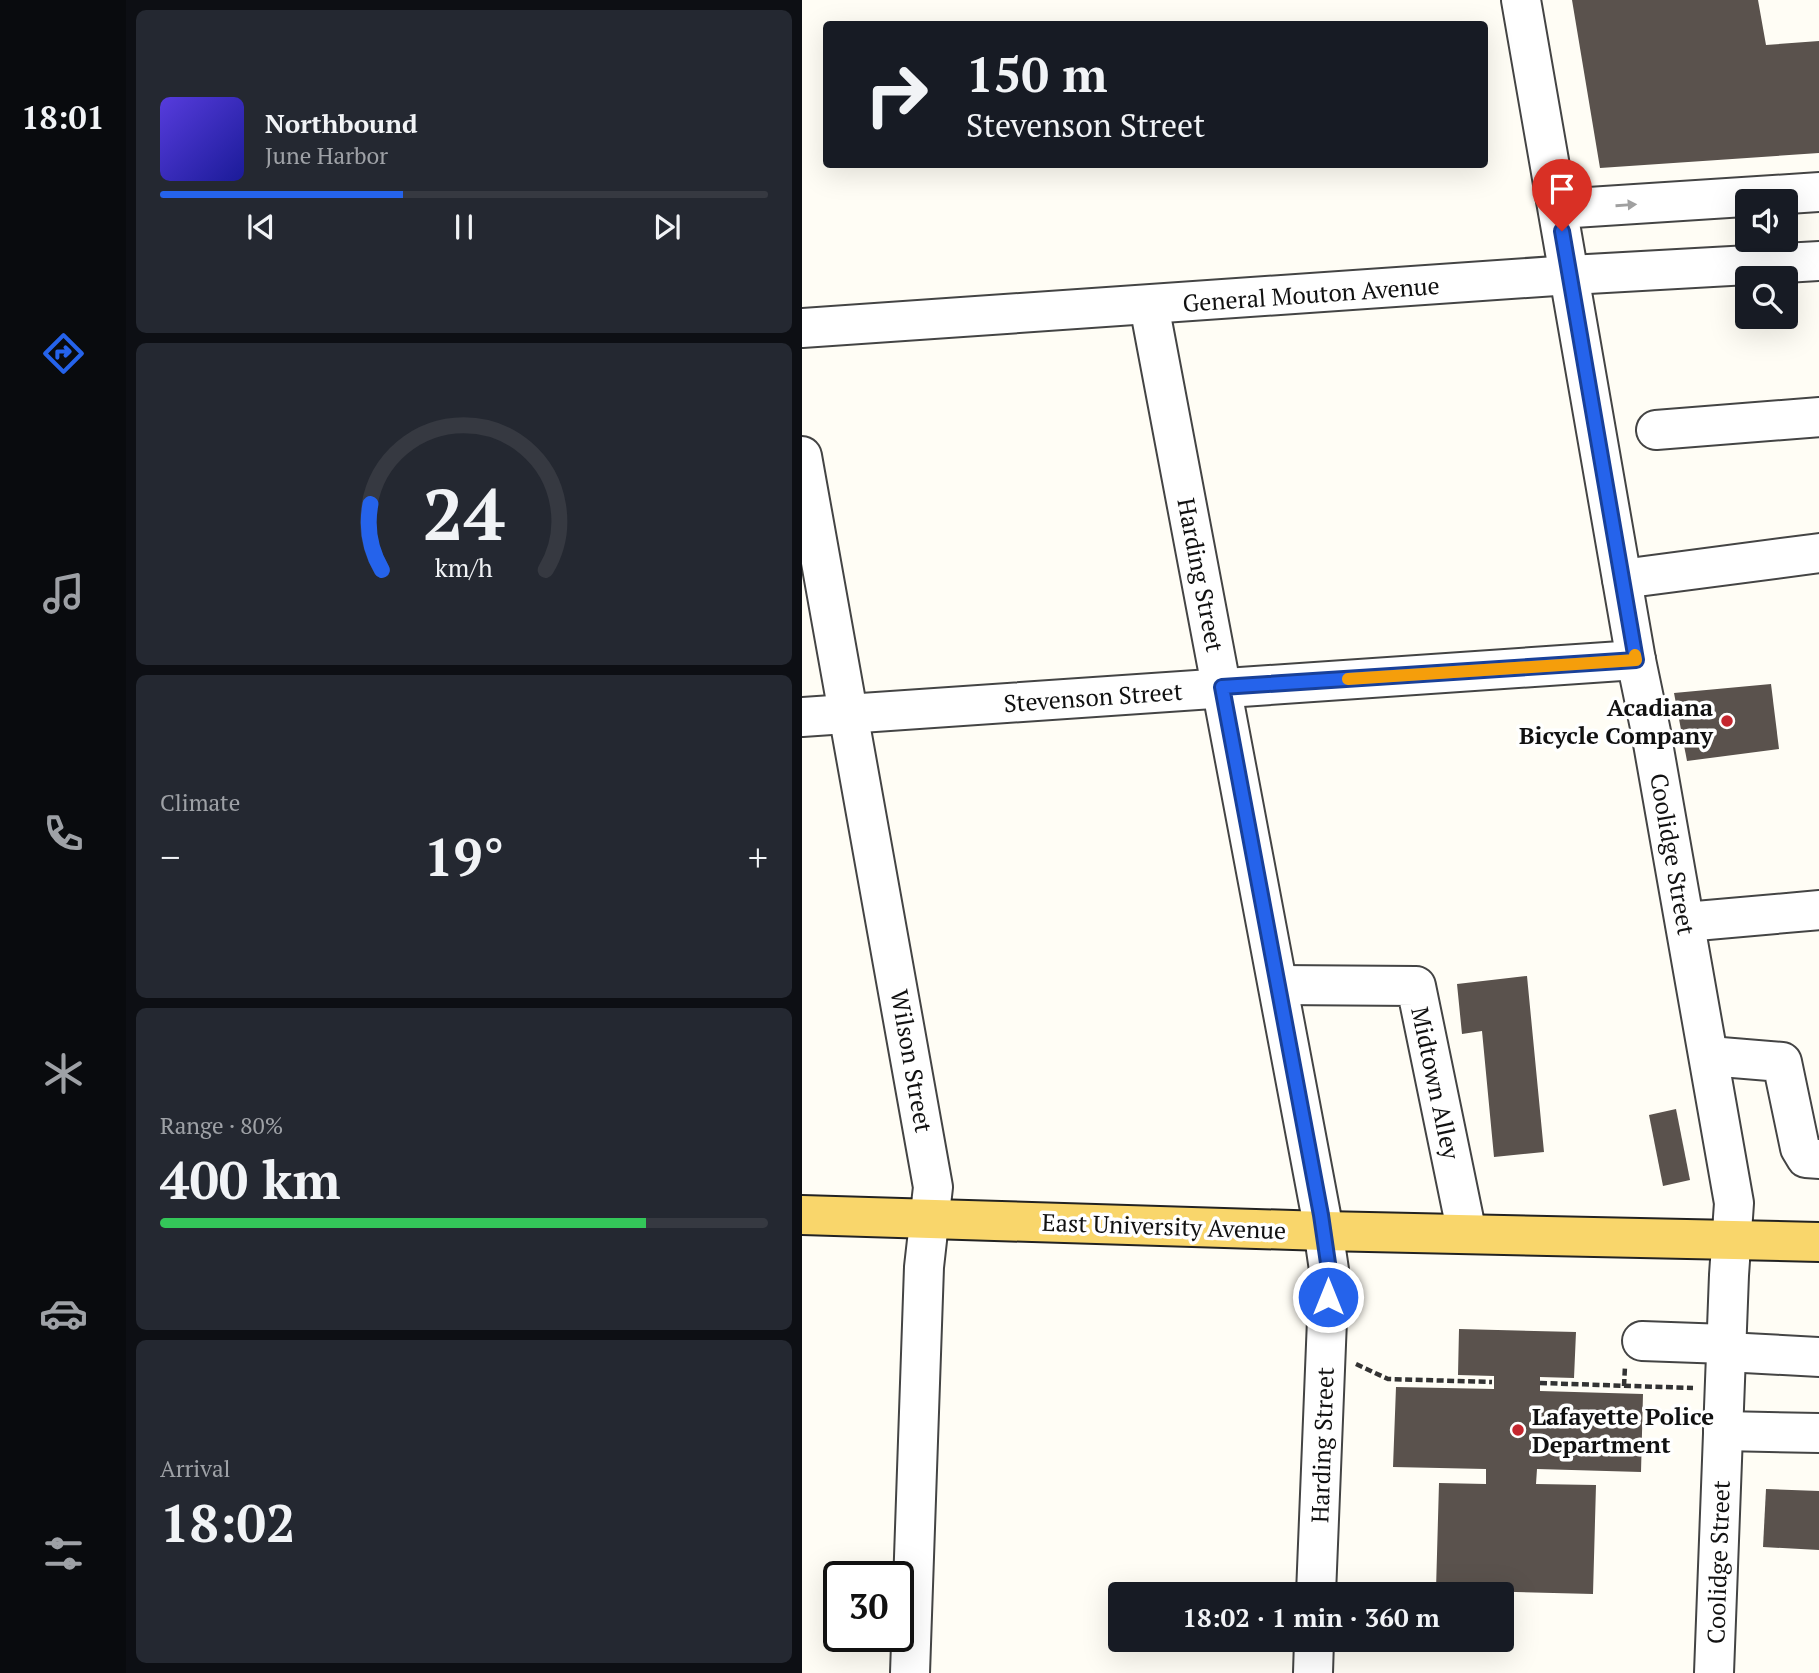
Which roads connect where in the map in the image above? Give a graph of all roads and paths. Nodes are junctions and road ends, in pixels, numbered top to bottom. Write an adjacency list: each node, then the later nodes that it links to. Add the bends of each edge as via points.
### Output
1 (1521, 0): 3 (street, Coolidge Street)
2 (1819, 192): 3 (street, one-way to 2)
3 (1558, 209): 5 (street, Coolidge Street)
4 (1819, 261): 5 (street, General Mouton Avenue)
5 (1570, 275): 6 (street, General Mouton Avenue); 12 (street, Coolidge Street)
6 (1148, 305): 7 (street, General Mouton Avenue); 14 (street, Harding Street)
7 (802, 328)
8 (1819, 417): 9 (street)
9 (1656, 430)
10 (802, 456): 15 (street, Wilson Street)
11 (1819, 552): 12 (street)
12 (1622, 579): 13 (street, Coolidge Street)
13 (1636, 660): 14 (street, Stevenson Street); 18 (street, Coolidge Street)
14 (1222, 687): 15 (street, Stevenson Street); 19 (street, Harding Street)
15 (848, 714): 16 (street, Stevenson Street); 23 (street, Wilson Street, via 931,1168)
16 (802, 718)
17 (1819, 910): 18 (street)
18 (1685, 922): 20 (street, Coolidge Street)
19 (1278, 985): 24 (street, Harding Street); 25 (street, Midtown Alley, via 1416,986)
20 (1709, 1056): 21 (street, via 1782,1062 1800,1148 1806,1158); 26 (street, Coolidge Street, via 1734,1203)
21 (1819, 1159)
22 (802, 1215): 23 (main road, East University Avenue)
23 (929, 1219): 24 (main road, East University Avenue); 41 (street, Wilson Street)
24 (1324, 1231): 25 (main road, East University Avenue); 30 (street, Harding Street, via 1329,1270)
25 (1467, 1234): 26 (main road, East University Avenue)
26 (1732, 1240): 27 (main road, East University Avenue); 29 (street, Coolidge Street)
27 (1819, 1242)
28 (1642, 1341): 29 (street)
29 (1726, 1348): 31 (street); 37 (street, Coolidge Street)
30 (1326, 1350): 33 (path, via 1388,1379); 39 (street, Harding Street)
31 (1819, 1356)
32 (1646, 1378): 35 (path)
33 (1492, 1382)
34 (1540, 1383): 35 (path)
35 (1646, 1386): 36 (path)
36 (1701, 1388)
37 (1723, 1430): 38 (street); 43 (street, Coolidge Street)
38 (1819, 1433)
39 (1316, 1582)
40 (1313, 1652): 42 (street)
41 (909, 1673)
42 (1312, 1673)
43 (1714, 1673)

